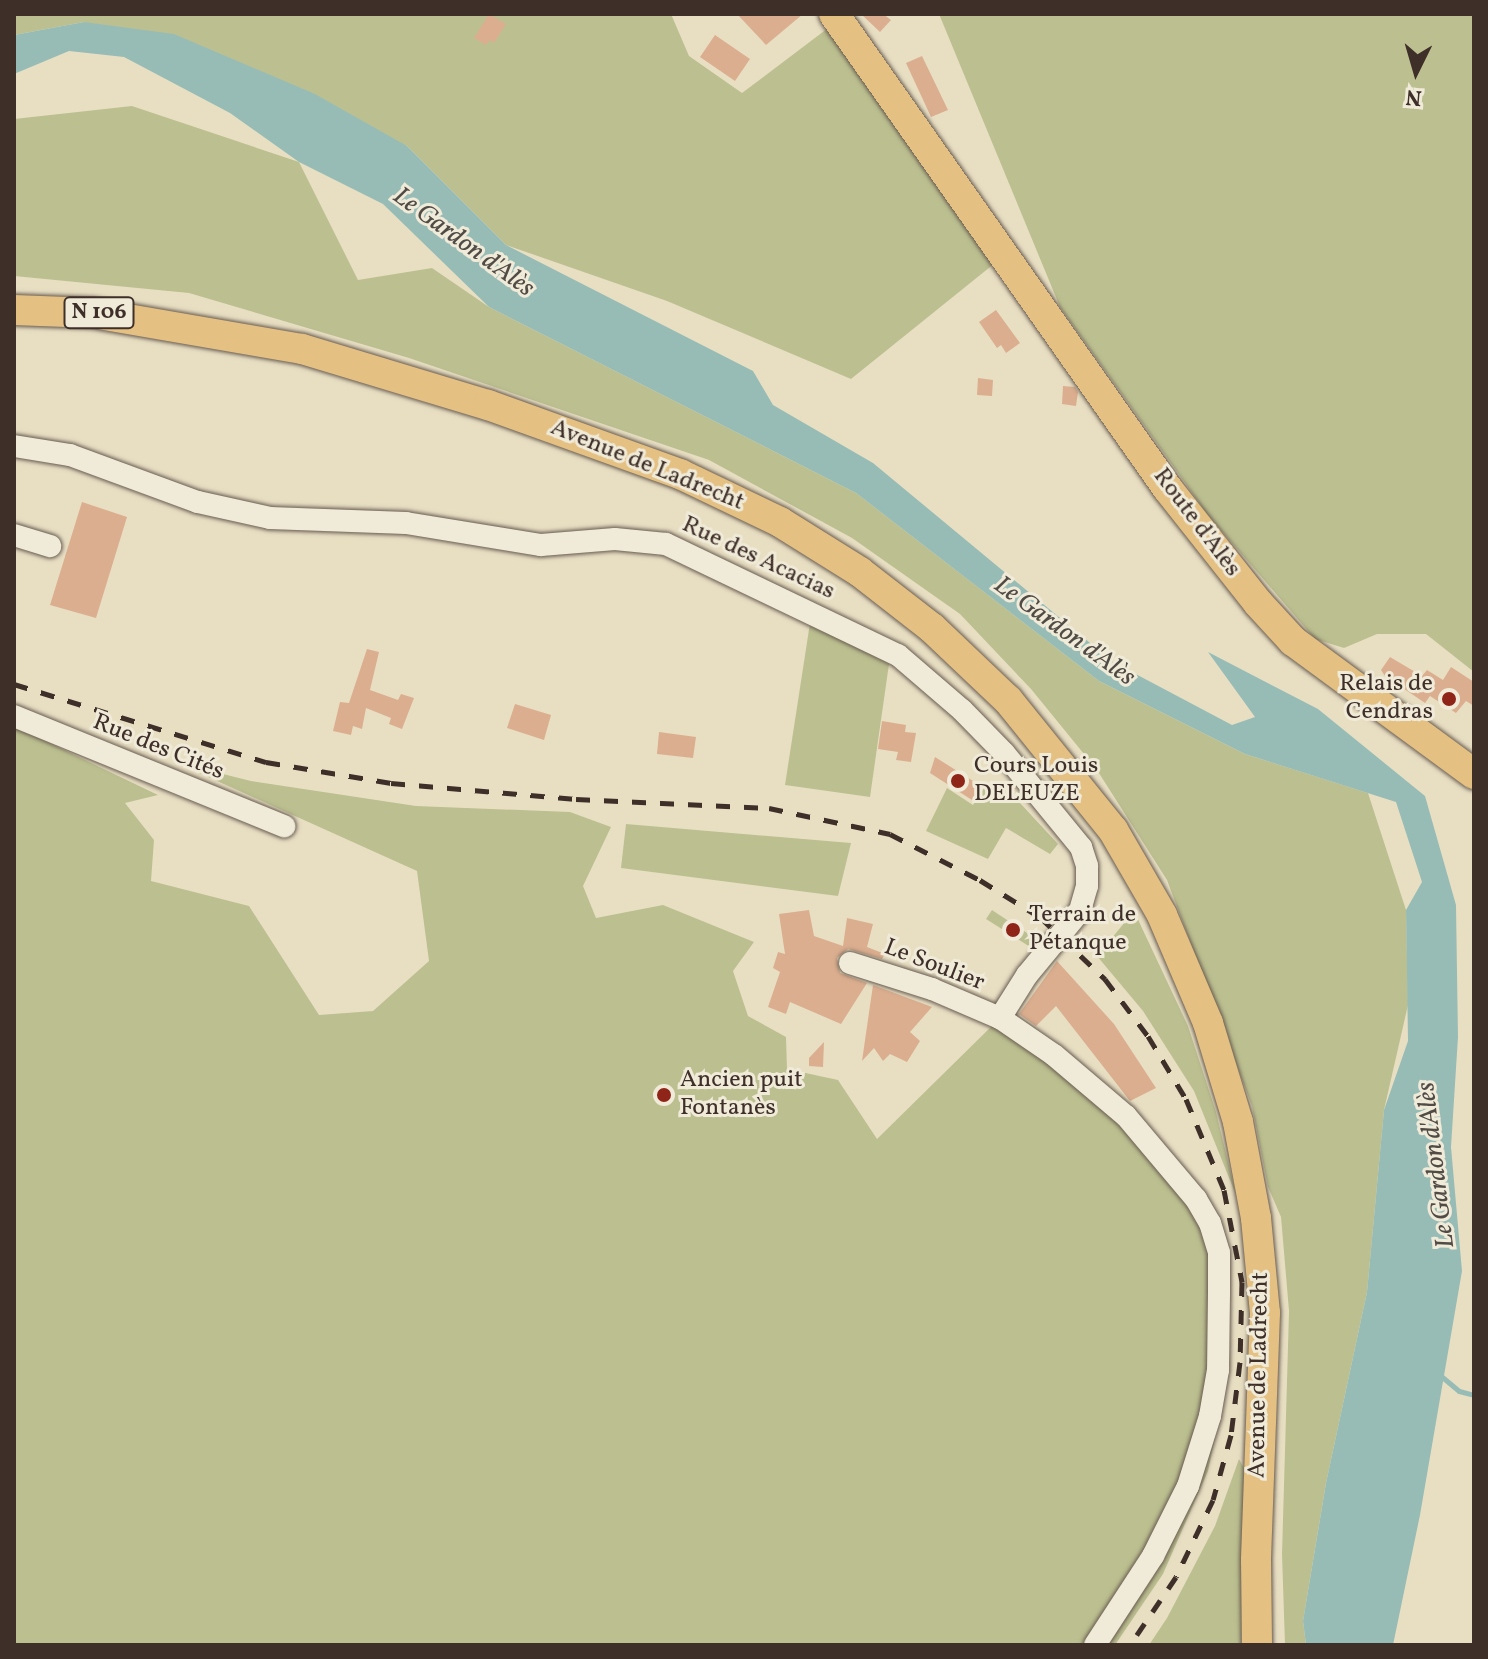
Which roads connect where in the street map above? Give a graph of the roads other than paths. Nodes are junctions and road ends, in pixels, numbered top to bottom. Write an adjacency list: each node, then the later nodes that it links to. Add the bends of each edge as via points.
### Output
1 (834, 14): 9 (main road, Route d'Alès, via 1168,489 1258,603 1293,641)
2 (14, 310): 4 (main road, Avenue de Ladrecht / N 106, via 93,313)
3 (14, 323): 4 (main road, Avenue de Ladrecht / N 106)
4 (183, 326): 14 (main road, Avenue de Ladrecht / N 106, via 302,349 474,401 628,454 731,497 826,550 893,596 969,662 1044,741 1113,830 1162,915 1208,1023 1238,1122 1256,1218 1265,1313)
5 (14, 446): 12 (street, Rue des Acacias, via 70,455 198,502 270,518 406,523 527,544 647,540 694,555 898,655 1004,753 1081,847 1087,866 1087,886 1072,924 1027,975)
6 (14, 535): 7 (street)
7 (50, 546)
8 (14, 716): 10 (street, Rue des Cités)
9 (1474, 774)
10 (284, 826)
11 (850, 963): 12 (street, Le Soulier)
12 (1000, 1018): 13 (street, Le Soulier, via 1126,1116 1196,1199 1219,1253 1218,1370 1188,1486 1153,1556)
13 (1095, 1645)
14 (1257, 1645)

